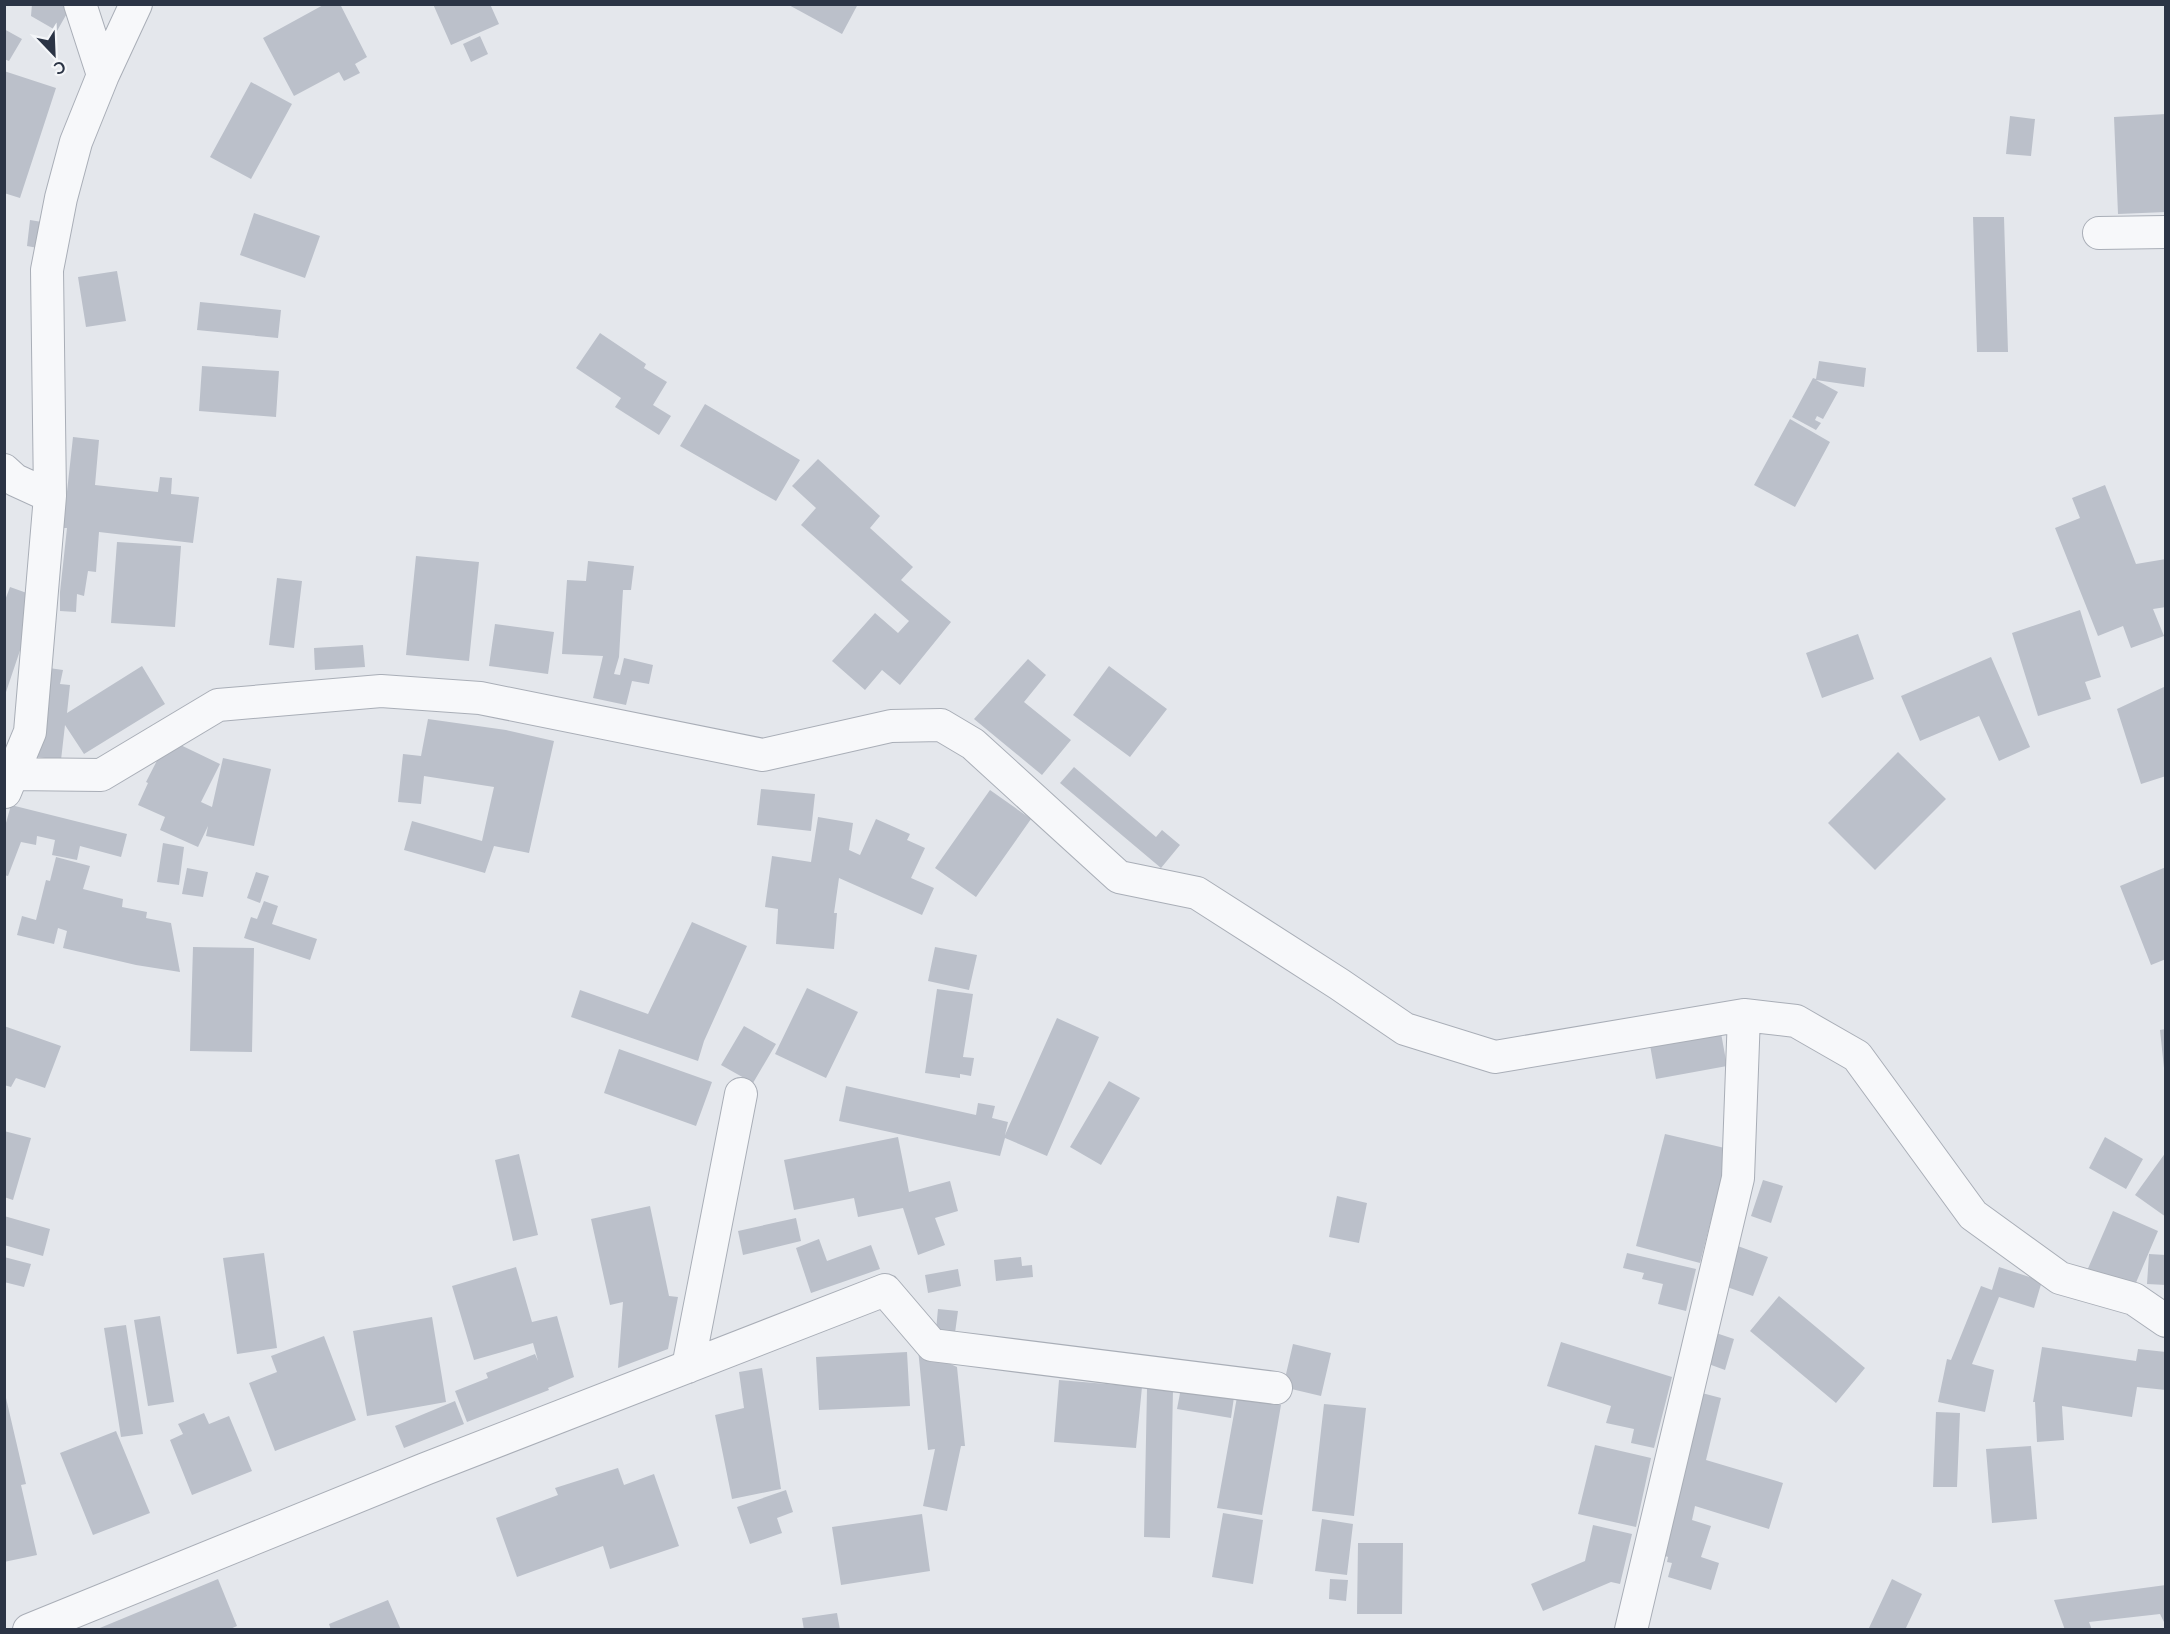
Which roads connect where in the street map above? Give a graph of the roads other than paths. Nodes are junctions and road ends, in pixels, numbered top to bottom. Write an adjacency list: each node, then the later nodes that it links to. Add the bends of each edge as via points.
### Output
1 (80, 4): 3 (street)
2 (136, 4): 3 (street)
3 (102, 75): 7 (street, via 76,142 47,270)
4 (2166, 232): 5 (street)
5 (2099, 233)
6 (4, 470): 7 (street, via 15,480)
7 (50, 496): 8 (street, via 30,732)
8 (9, 784): 9 (street, via 101,775 218,705 381,691 480,698 764,755 891,726 941,725 973,744 1119,877 1197,893 1405,1029 1495,1057)
9 (1744, 1015): 11 (street, via 1796,1021 1857,1056 1973,1215 2060,1278 2134,1299); 15 (street, via 1738,1178)
10 (741, 1094): 12 (street)
11 (2166, 1321)
12 (688, 1366): 13 (street, via 885,1290 932,1345); 14 (street)
13 (1276, 1388)
14 (29, 1629)
15 (1631, 1629)

